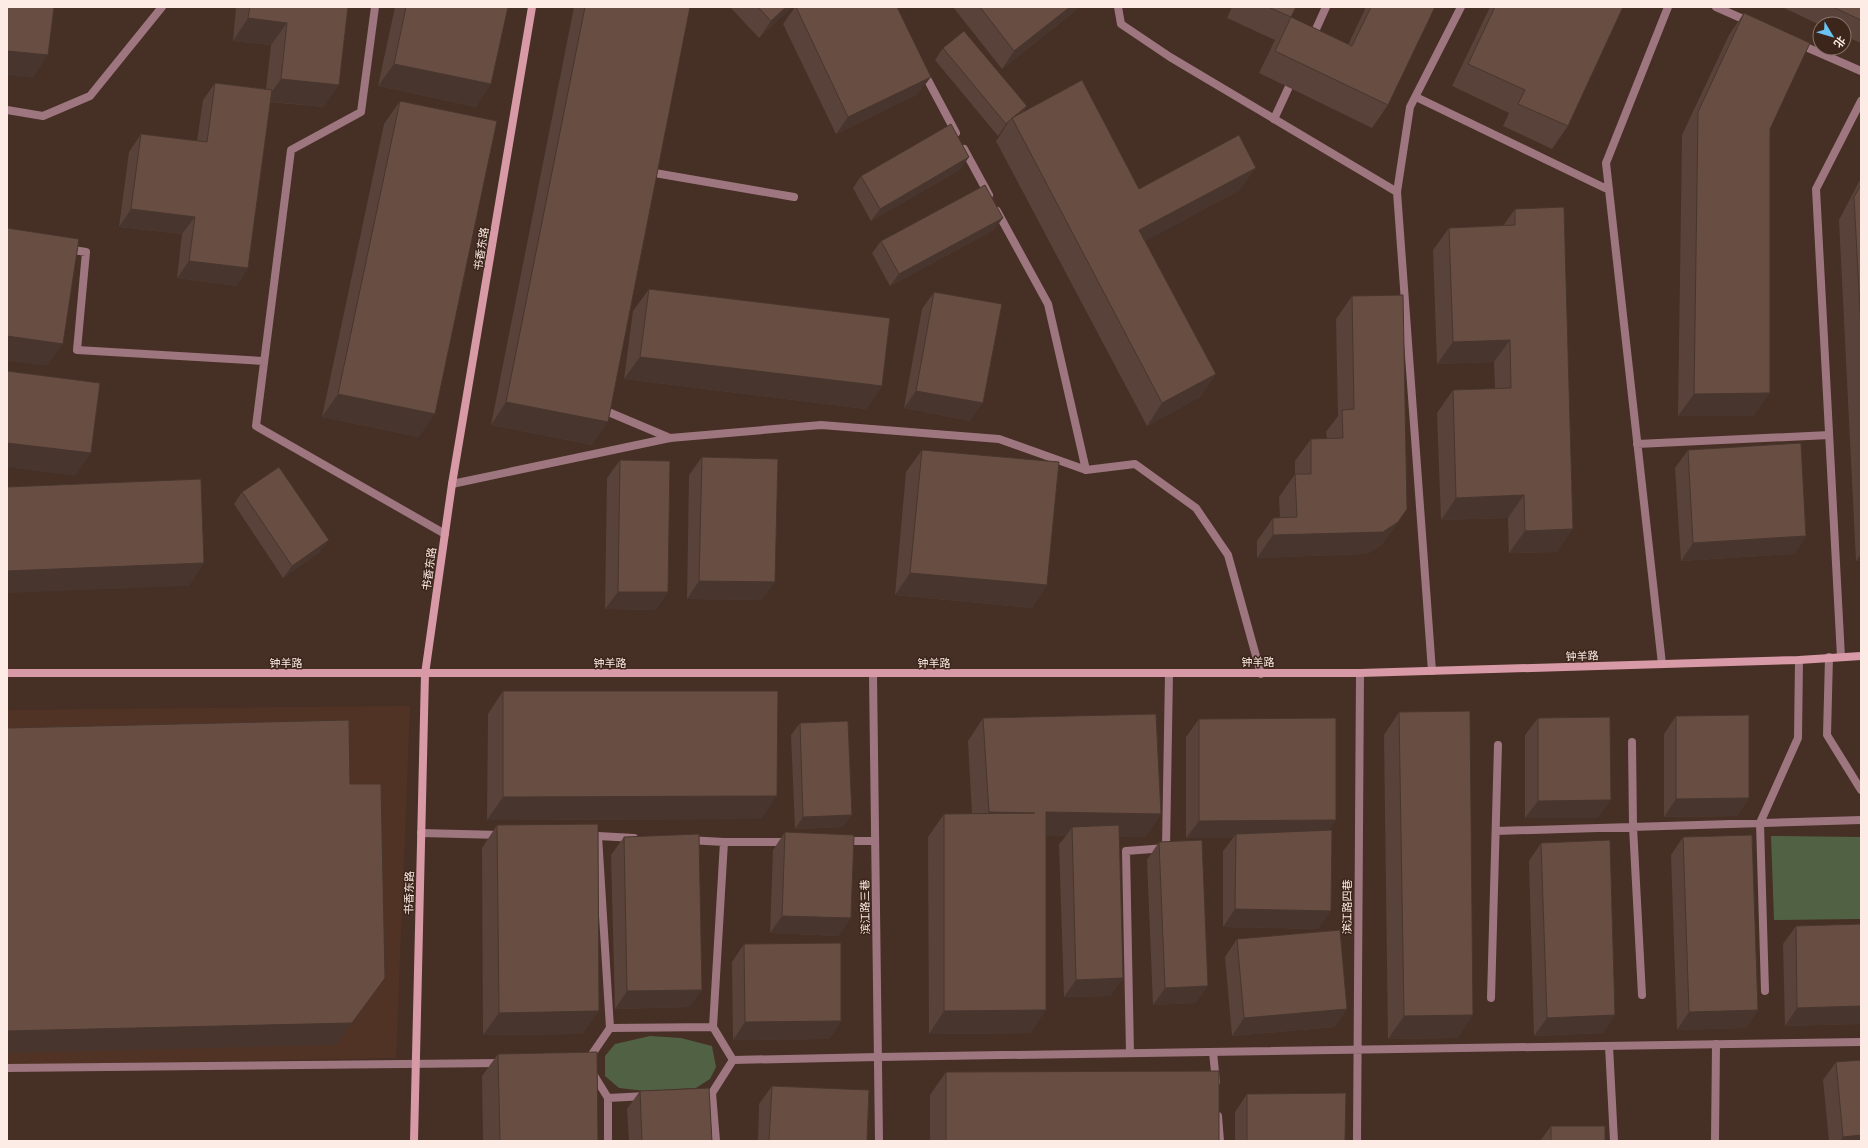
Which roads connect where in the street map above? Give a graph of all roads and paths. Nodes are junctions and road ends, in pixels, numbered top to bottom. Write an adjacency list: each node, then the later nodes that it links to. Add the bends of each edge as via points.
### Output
1 (162, 7): 17 (street, via 90,96 43,116)
2 (376, 7): 24 (street, via 361,112 292,150)
3 (532, 7): 30 (street, 书香东路)
4 (1118, 7): 18 (street, via 1121,24 1170,57)
5 (1326, 7): 11 (street)
6 (1461, 7): 15 (street)
7 (1668, 7): 20 (street, via 1606,163)
8 (1716, 7): 9 (street)
9 (1760, 26)
10 (1788, 39): 14 (street)
11 (1307, 49)
12 (918, 62): 29 (street, via 1048,304)
13 (1297, 70): 18 (street)
14 (1861, 71)
15 (1416, 97): 20 (street); 21 (street, via 1410,107)
16 (1861, 101): 26 (street, via 1816,189)
17 (7, 110)
18 (1274, 119): 21 (street)
19 (648, 178): 22 (street, via 649,171)
20 (1608, 190): 28 (street)
21 (1397, 192): 37 (street)
22 (794, 197)
23 (62, 248): 24 (street, via 86,252 77,350)
24 (264, 360): 31 (street, via 256,426)
25 (608, 396): 27 (street, via 606,411)
26 (1829, 435): 28 (street); 34 (street)
27 (670, 438): 29 (street, via 829,426 999,439); 30 (street)
28 (1637, 444): 36 (street)
29 (1086, 470): 43 (street, via 1135,464 1196,508 1228,555)
30 (452, 484): 31 (street, 书香东路)
31 (445, 534): 41 (street, 书香东路)
32 (1861, 656): 34 (street, 钟羊路)
33 (1828, 657): 34 (street, 钟羊路); 35 (street, 钟羊路); 46 (street, via 1827,735)
34 (1841, 657)
35 (1799, 660): 36 (street, 钟羊路); 48 (street, via 1798,738)
36 (1662, 664): 37 (street, 钟羊路)
37 (1432, 671): 40 (street, 钟羊路)
38 (7, 673): 41 (street, 钟羊路)
39 (1169, 673): 42 (street, 钟羊路); 43 (street, 钟羊路); 69 (street, via 1166,848 1126,851)
40 (1360, 673): 43 (street, 钟羊路); 67 (street, 滨江路四巷)
41 (425, 674): 42 (street, 钟羊路); 51 (street, 书香东路)
42 (874, 674): 55 (street, 滨江路三巷)
43 (1261, 674)
44 (1632, 742): 49 (street)
45 (1498, 745): 50 (street)
46 (1861, 790)
47 (1861, 820): 48 (street)
48 (1760, 823): 49 (street); 59 (street)
49 (1633, 827): 50 (street); 60 (street)
50 (1496, 831): 61 (street)
51 (421, 834): 52 (street); 73 (street, 书香东路)
52 (513, 835)
53 (645, 838): 63 (street, via 594,836)
54 (676, 840): 56 (street)
55 (875, 841): 58 (street); 70 (street, 滨江路三巷)
56 (724, 842): 57 (street); 62 (street)
57 (796, 842)
58 (836, 842)
59 (1765, 991)
60 (1642, 995)
61 (1491, 998)
62 (713, 1027): 63 (street); 71 (street)
63 (610, 1028): 79 (street, via 582,1062)
64 (1861, 1042): 65 (street)
65 (1716, 1044): 66 (street); 88 (street)
66 (1609, 1046): 67 (street); 87 (street)
67 (1357, 1050): 68 (street); 86 (street, 滨江路四巷)
68 (1213, 1052): 69 (street); 75 (street)
69 (1130, 1053): 70 (street)
70 (878, 1057): 71 (street); 84 (street, 滨江路三巷)
71 (733, 1060): 76 (street)
72 (509, 1063): 73 (street)
73 (416, 1064): 74 (street); 81 (street, 书香东路)
74 (7, 1068)
75 (1216, 1089)
76 (712, 1093): 77 (street); 83 (street)
77 (688, 1094)
78 (656, 1096): 79 (street)
79 (608, 1098): 82 (street)
80 (1217, 1104): 85 (street)
81 (414, 1141)
82 (608, 1141)
83 (716, 1141)
84 (879, 1141)
85 (1220, 1141)
86 (1356, 1141)
87 (1614, 1141)
88 (1715, 1141)

